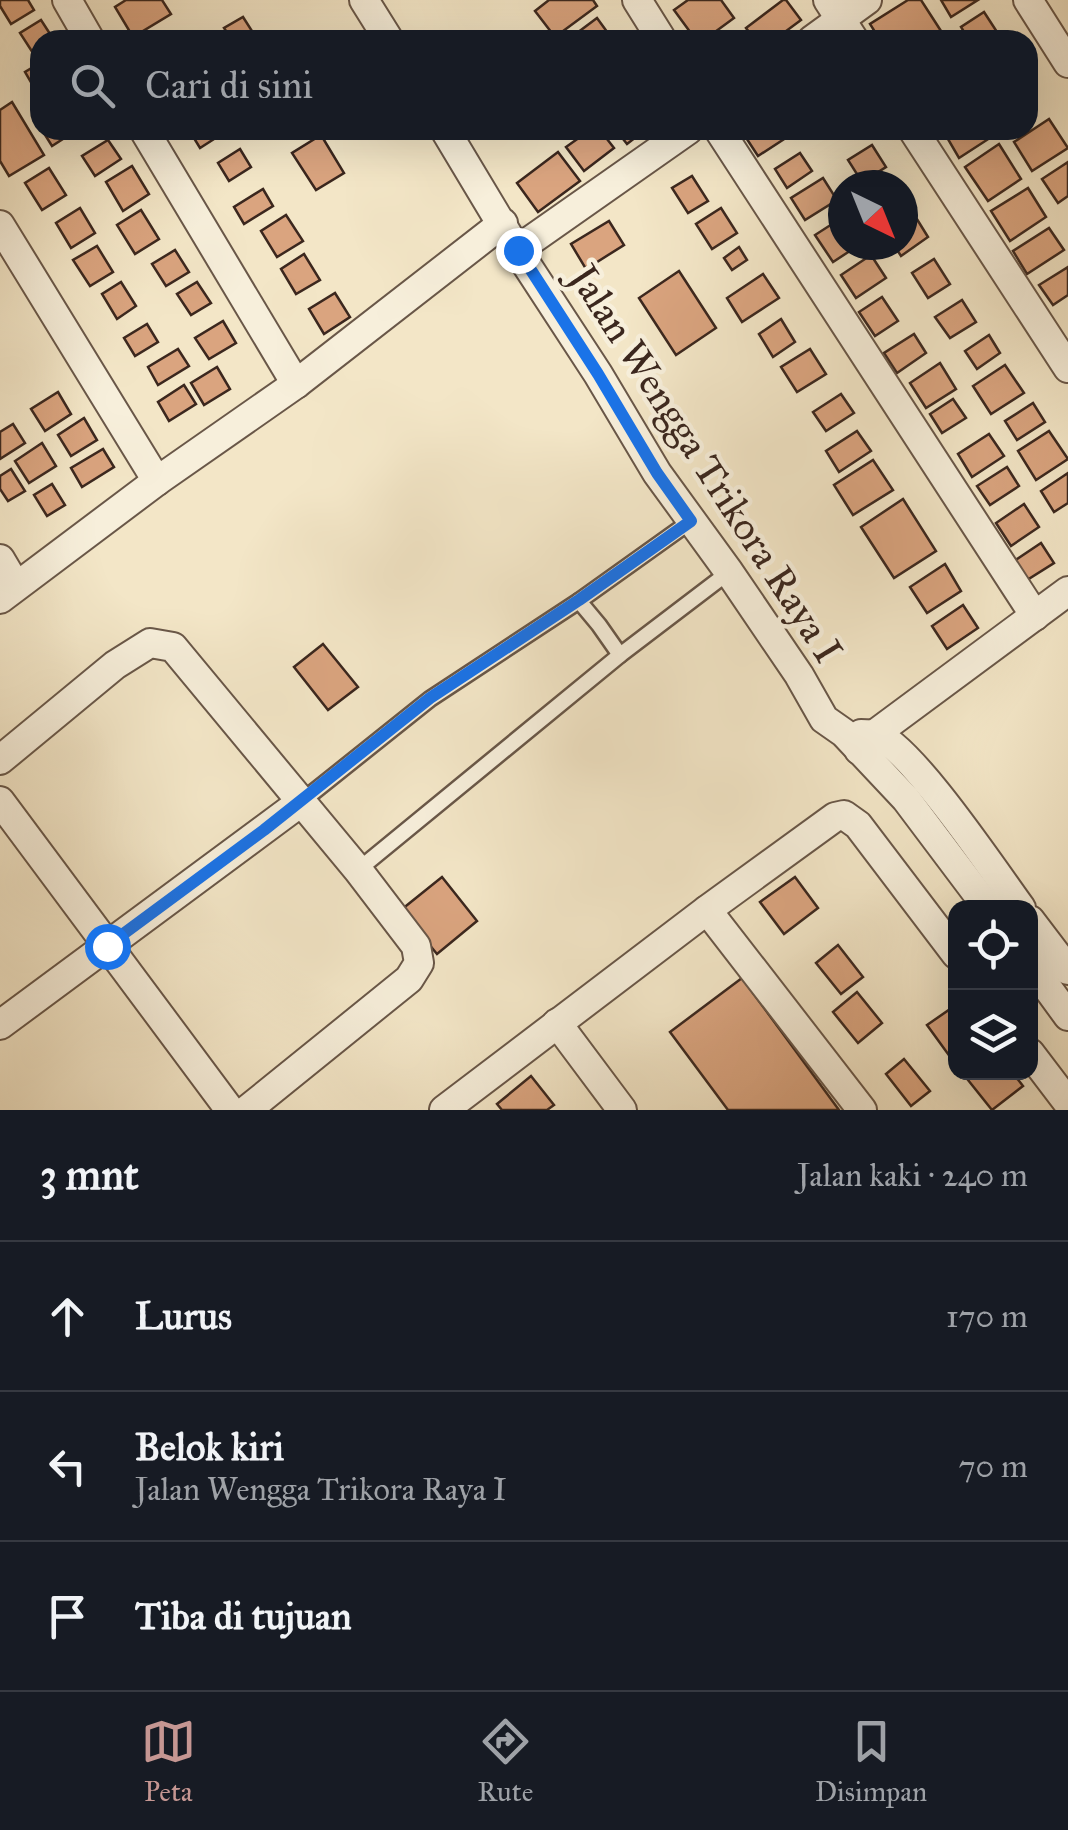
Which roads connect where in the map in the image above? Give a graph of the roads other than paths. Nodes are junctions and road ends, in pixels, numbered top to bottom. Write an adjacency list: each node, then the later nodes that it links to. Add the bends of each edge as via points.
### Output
1 (67, 0): 7 (street)
2 (364, 0): 8 (street)
3 (637, 0): 9 (street)
4 (867, 0): 6 (street)
5 (1028, 0): 10 (street)
6 (841, 20)
7 (84, 30)
8 (383, 30)
9 (656, 30)
10 (1068, 63)
11 (150, 140): 20 (street)
12 (451, 140): 16 (street, Jalan Wengga Trikora Raya I)
13 (674, 140): 18 (street)
14 (726, 140): 28 (street)
15 (919, 140): 19 (street)
16 (502, 223): 18 (street, Jalan Wengga Trikora Raya I); 20 (street)
17 (0, 226): 21 (street)
18 (518, 250): 22 (street, Jalan Wengga Trikora Raya I)
19 (1068, 368)
20 (296, 384): 21 (street)
21 (157, 481): 25 (street)
22 (691, 521): 24 (street, Jalan Wengga Trikora Raya I); 27 (lane)
23 (0, 560): 25 (street)
24 (729, 572): 29 (lane); 30 (street, Jalan Wengga Trikora Raya I, via 824,718)
25 (8, 592)
26 (1068, 592): 28 (street)
27 (579, 600): 29 (lane); 33 (lane, via 430,698)
28 (1035, 616): 30 (street)
29 (620, 656): 34 (lane)
30 (860, 739): 35 (street, Jalan Wengga Trikora Raya I); 36 (street, Jalan Wengga Trikora Raya I, via 900,752)
31 (0, 760): 33 (street, via 150,643 173,647)
32 (0, 801): 40 (street)
33 (300, 802): 34 (street); 40 (street)
34 (358, 870): 49 (street, via 416,946 419,963 409,979)
35 (982, 900)
36 (1016, 900)
37 (707, 910): 39 (street, via 844,814); 44 (street); 52 (street)
38 (1038, 931): 41 (street)
39 (948, 943)
40 (107, 946): 45 (street); 48 (street)
41 (1068, 970)
42 (1038, 975): 43 (street)
43 (1068, 1016)
44 (557, 1024): 50 (street); 51 (street)
45 (0, 1025)
46 (1038, 1064): 47 (street)
47 (1068, 1103)
48 (230, 1110)
49 (246, 1110)
50 (444, 1110)
51 (622, 1110)
52 (862, 1110)

